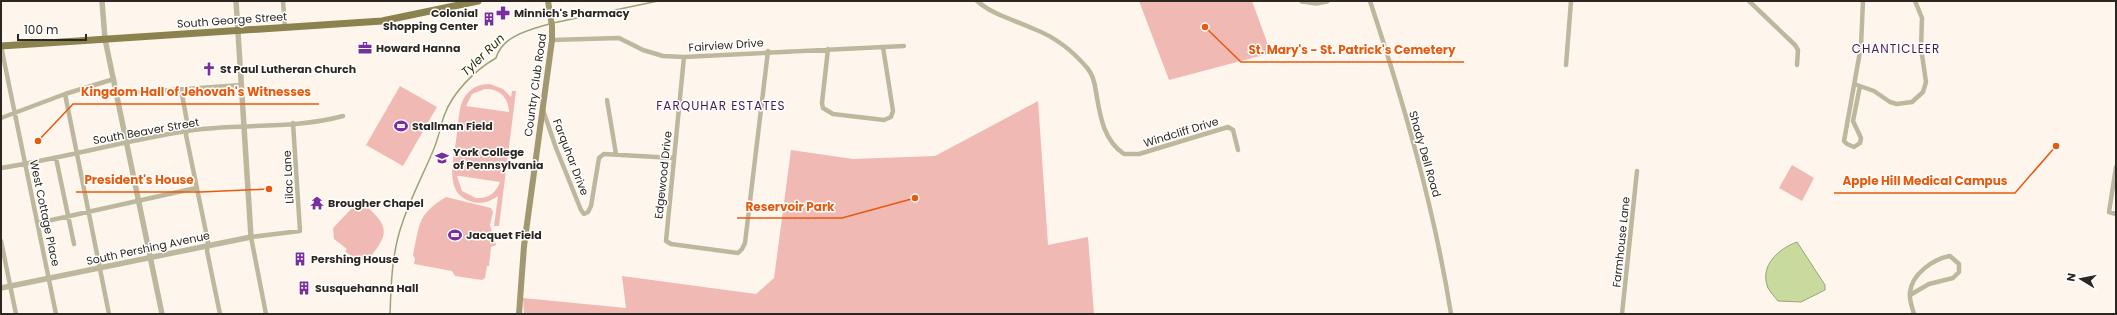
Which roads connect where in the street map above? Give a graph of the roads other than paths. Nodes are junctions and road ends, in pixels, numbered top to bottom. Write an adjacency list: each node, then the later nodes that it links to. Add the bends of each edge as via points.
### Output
1 (102, 1): 17 (street)
2 (236, 1): 16 (street)
3 (283, 1): 15 (street)
4 (478, 1): 14 (main road, South George Street)
5 (548, 1): 18 (main road, Country Club Road)
6 (976, 1): 43 (street, Windcliff Drive, via 1062,44 1090,70 1102,124 1110,141 1124,154 1139,154 1228,127 1233,130)
7 (1302, 1): 8 (street)
8 (1327, 1)
9 (1370, 1): 76 (street, Shady Dell Road, via 1426,185 1442,257)
10 (1571, 1): 25 (street)
11 (1749, 1): 26 (street, via 1795,45 1798,50)
12 (1863, 1): 28 (street)
13 (1915, 1): 30 (street, via 1922,18 1921,48 1926,82 1923,92 1912,102 1897,104)
14 (463, 2): 15 (main road, South George Street, via 388,20)
15 (285, 28): 16 (main road, South George Street)
16 (238, 31): 17 (main road, South George Street); 29 (street)
17 (105, 39): 19 (main road, South George Street); 27 (street)
18 (552, 40): 24 (street, Fairview Drive, via 619,38 643,50 663,56); 35 (main road, Country Club Road)
19 (1, 46): 36 (street, West Cottage Place)
20 (904, 46): 21 (street, Fairview Drive)
21 (883, 47): 22 (street, Fairview Drive); 22 (street, via 893,111 891,117 884,120 833,114 823,108)
22 (828, 49): 23 (street, Fairview Drive)
23 (768, 52): 24 (street, Fairview Drive); 47 (street, Edgewood Drive, via 745,243 738,253 671,244 666,241)
24 (684, 57): 47 (street, Edgewood Drive)
25 (1566, 65)
26 (1797, 65)
27 (114, 80): 32 (street); 33 (street)
28 (1854, 84): 30 (street); 30 (street, via 1844,141 1854,147 1860,143 1861,138 1853,121)
29 (241, 86): 31 (street); 40 (street)
30 (1860, 86)
31 (181, 89): 33 (street); 41 (street)
32 (65, 94): 36 (street); 44 (street)
33 (117, 94): 42 (street)
34 (607, 100): 45 (street)
35 (542, 106): 45 (street, Farquhar Drive, via 556,148 584,214 591,206 599,158 604,154); 75 (main road, Country Club Road, via 523,252)
36 (15, 113): 38 (street); 48 (street, West Cottage Place)
37 (343, 116): 39 (street, South Beaver Street, via 329,120)
38 (1, 118)
39 (293, 123): 40 (street, South Beaver Street); 58 (street, Lilac Lane)
40 (244, 127): 41 (street, South Beaver Street); 59 (street)
41 (187, 131): 42 (street, South Beaver Street); 52 (street)
42 (127, 143): 44 (street, South Beaver Street); 53 (street)
43 (1238, 150)
44 (76, 154): 46 (street, South Beaver Street); 54 (street)
45 (616, 154): 47 (street)
46 (56, 158): 48 (street, South Beaver Street); 56 (street)
47 (674, 158)
48 (26, 164): 49 (street, South Beaver Street); 57 (street, West Cottage Place)
49 (1, 168)
50 (2116, 168): 55 (street, via 2109,212)
51 (1637, 171): 77 (street, Farmhouse Lane)
52 (196, 188): 53 (street); 62 (street)
53 (139, 200): 54 (street); 63 (street)
54 (89, 212): 56 (street); 64 (street)
55 (2116, 214)
56 (68, 216): 57 (street); 61 (street)
57 (38, 223): 65 (street, West Cottage Place)
58 (300, 231): 59 (street, South Pershing Avenue)
59 (251, 237): 62 (street, South Pershing Avenue); 74 (street)
60 (1, 241): 66 (street)
61 (74, 244)
62 (208, 246): 63 (street, South Pershing Avenue); 73 (street)
63 (150, 258): 64 (street, South Pershing Avenue); 72 (street)
64 (100, 268): 65 (street, South Pershing Avenue); 71 (street)
65 (49, 278): 66 (street, South Pershing Avenue); 70 (street, West Cottage Place)
66 (11, 286): 67 (street, South Pershing Avenue); 69 (street)
67 (1, 288)
68 (1910, 295): 68 (street, via 1914,280 1931,264 1950,256 1959,264 1959,272 1953,278 1929,284); 78 (street)
69 (16, 314)
70 (56, 314)
71 (109, 314)
72 (162, 314)
73 (220, 314)
74 (266, 314)
75 (519, 314)
76 (1451, 314)
77 (1622, 314)
78 (1914, 314)

